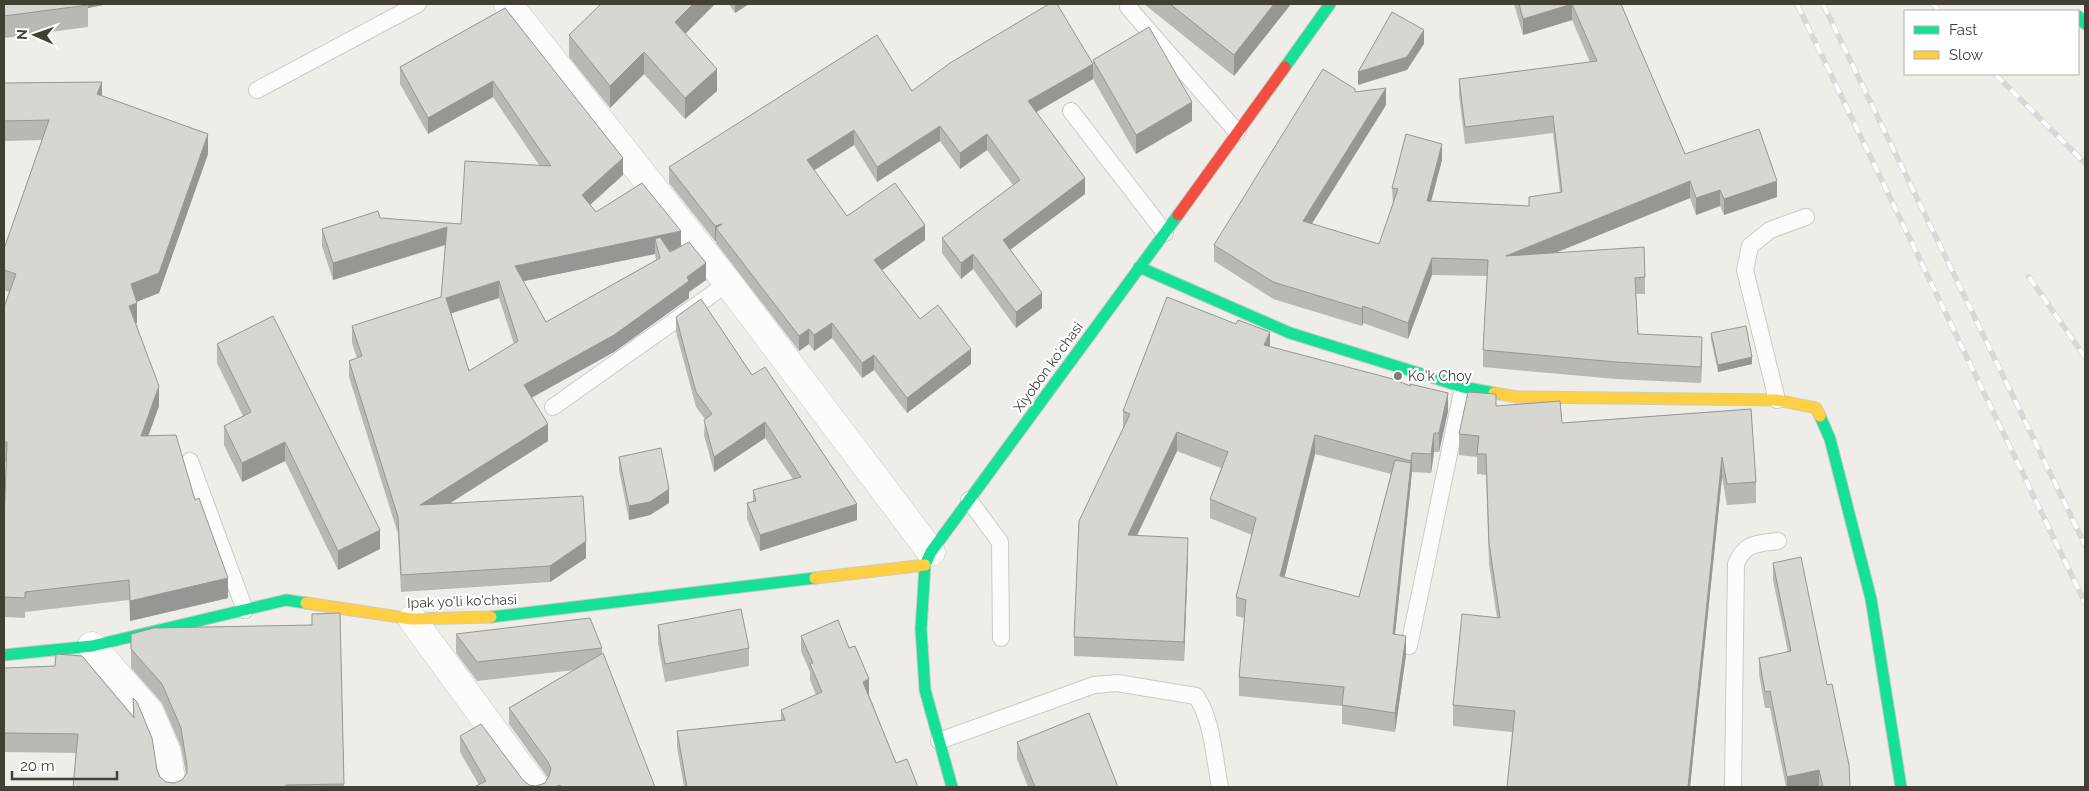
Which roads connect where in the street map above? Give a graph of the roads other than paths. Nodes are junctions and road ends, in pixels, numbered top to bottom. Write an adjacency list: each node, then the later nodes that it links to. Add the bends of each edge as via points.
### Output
1 (418, 4): 5 (lane)
2 (508, 4): 11 (street)
3 (1330, 4): 7 (street, Xiyobon koʻchasi)
4 (1128, 7): 7 (lane)
5 (257, 90)
6 (1071, 111): 9 (lane)
7 (1237, 132): 9 (street, Xiyobon koʻchasi)
8 (1806, 217): 13 (lane, via 1770,230 1750,246 1745,270)
9 (1165, 233): 10 (street, Xiyobon koʻchasi)
10 (1139, 267): 12 (street, via 1290,334); 16 (street, Xiyobon koʻchasi)
11 (728, 283): 14 (lane); 18 (street)
12 (1463, 387): 13 (street, via 1517,397); 23 (lane)
13 (1777, 400): 31 (street, via 1816,408 1830,438 1871,600)
14 (553, 407)
15 (190, 461): 19 (lane)
16 (969, 500): 18 (street, Xiyobon koʻchasi); 21 (lane, via 1000,542)
17 (1778, 541): 30 (lane, via 1754,544 1740,552 1736,564)
18 (928, 558): 20 (street, Ipak yo'li ko'chasi, via 500,617); 25 (street, via 921,629 925,690)
19 (245, 610): 20 (street, Ipak yo'li ko'chasi, via 286,600); 22 (street, Ipak yo'li ko'chasi)
20 (412, 619): 27 (street)
21 (1001, 638)
22 (92, 646): 24 (street, Ipak yo'li ko'chasi); 26 (street, via 150,713 168,753)
23 (1408, 646)
24 (4, 655)
25 (939, 741): 28 (street); 29 (lane, via 1094,685 1117,683 1196,696 1207,722)
26 (172, 787)
27 (535, 787)
28 (952, 787)
29 (1220, 787)
30 (1733, 787)
31 (1901, 787)

